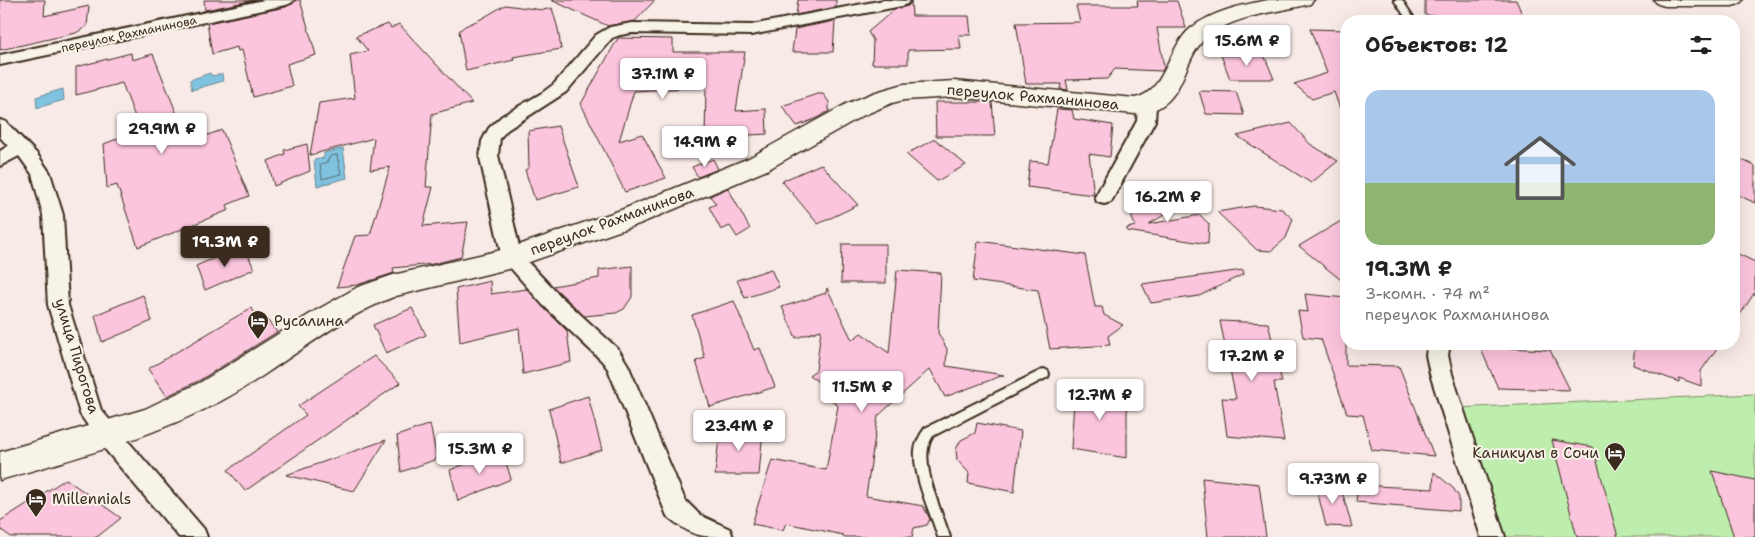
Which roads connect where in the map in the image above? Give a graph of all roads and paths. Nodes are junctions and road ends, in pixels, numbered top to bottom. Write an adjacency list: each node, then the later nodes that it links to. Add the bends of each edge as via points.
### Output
1 (286, 0): 8 (street, переулок Рахманинова)
2 (1303, 0): 9 (street, via 1230,16 1205,29 1185,48 1162,95)
3 (1398, 0): 7 (lane)
4 (1665, 0): 5 (street)
5 (1732, 0)
6 (902, 1): 14 (street, переулок Рахманинова, via 751,30 632,28 607,34 556,92 511,118 495,132 490,143 489,158)
7 (1408, 15)
8 (0, 60)
9 (1147, 106): 13 (street, via 1146,121); 14 (street, переулок Рахманинова, via 954,88 904,92 854,110 758,164 630,217)
10 (0, 126): 11 (street, улица Пирогова)
11 (20, 147): 12 (street); 17 (street, улица Пирогова, via 41,173 47,192 53,216 58,305 91,414)
12 (0, 160)
13 (1104, 197)
14 (512, 258): 17 (street, переулок Рахманинова, via 368,295 212,391 154,419); 20 (street, переулок Рахманинова, via 610,355 676,508 691,523)
15 (1438, 350): 22 (street, via 1441,374)
16 (1044, 374): 21 (lane, via 929,432 922,440 923,468)
17 (107, 435): 18 (street, переулок Рахманинова); 19 (street, улица Пирогова)
18 (0, 466)
19 (195, 537)
20 (721, 537)
21 (944, 537)
22 (1493, 537)

